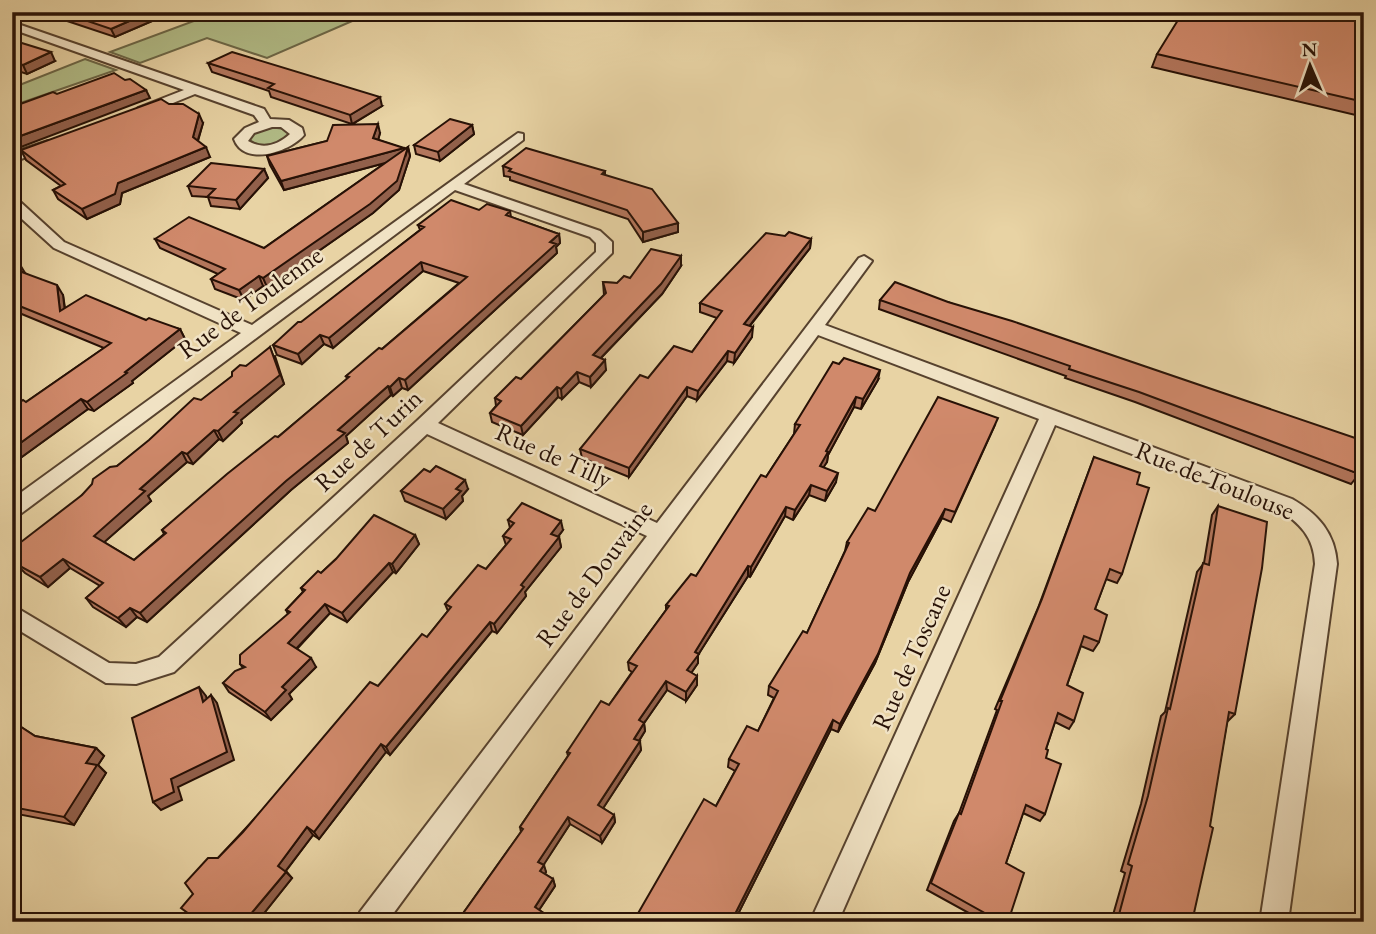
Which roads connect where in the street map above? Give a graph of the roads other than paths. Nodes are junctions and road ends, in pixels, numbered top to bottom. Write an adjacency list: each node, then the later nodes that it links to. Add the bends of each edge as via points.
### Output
1 (12, 24): 2 (street)
2 (196, 89): 3 (street); 4 (street, via 259,112)
3 (127, 116)
4 (267, 124)
5 (518, 137): 8 (street, Rue de Toulenne)
6 (64, 139): 7 (street)
7 (12, 158)
8 (453, 185): 12 (street, Rue de Toulenne); 14 (street, Rue de Turin, via 589,231 606,247 602,257)
9 (12, 202): 12 (street, via 60,245)
10 (864, 261): 11 (street, Rue de Douvaine)
11 (814, 327): 13 (street, Rue de Toulouse); 16 (street, Rue de Douvaine)
12 (253, 332): 15 (street, Rue de Toulenne)
13 (1050, 415): 19 (street, Rue de Toscane); 20 (street, Rue de Toulouse, via 1285,504 1307,518 1322,538 1326,564)
14 (425, 425): 16 (street, Rue de Tilly); 17 (street, Rue de Turin, via 166,666 136,674 106,673)
15 (12, 510)
16 (660, 533): 18 (street, Rue de Douvaine)
17 (12, 614)
18 (372, 921)
19 (824, 922)
20 (1274, 922)

